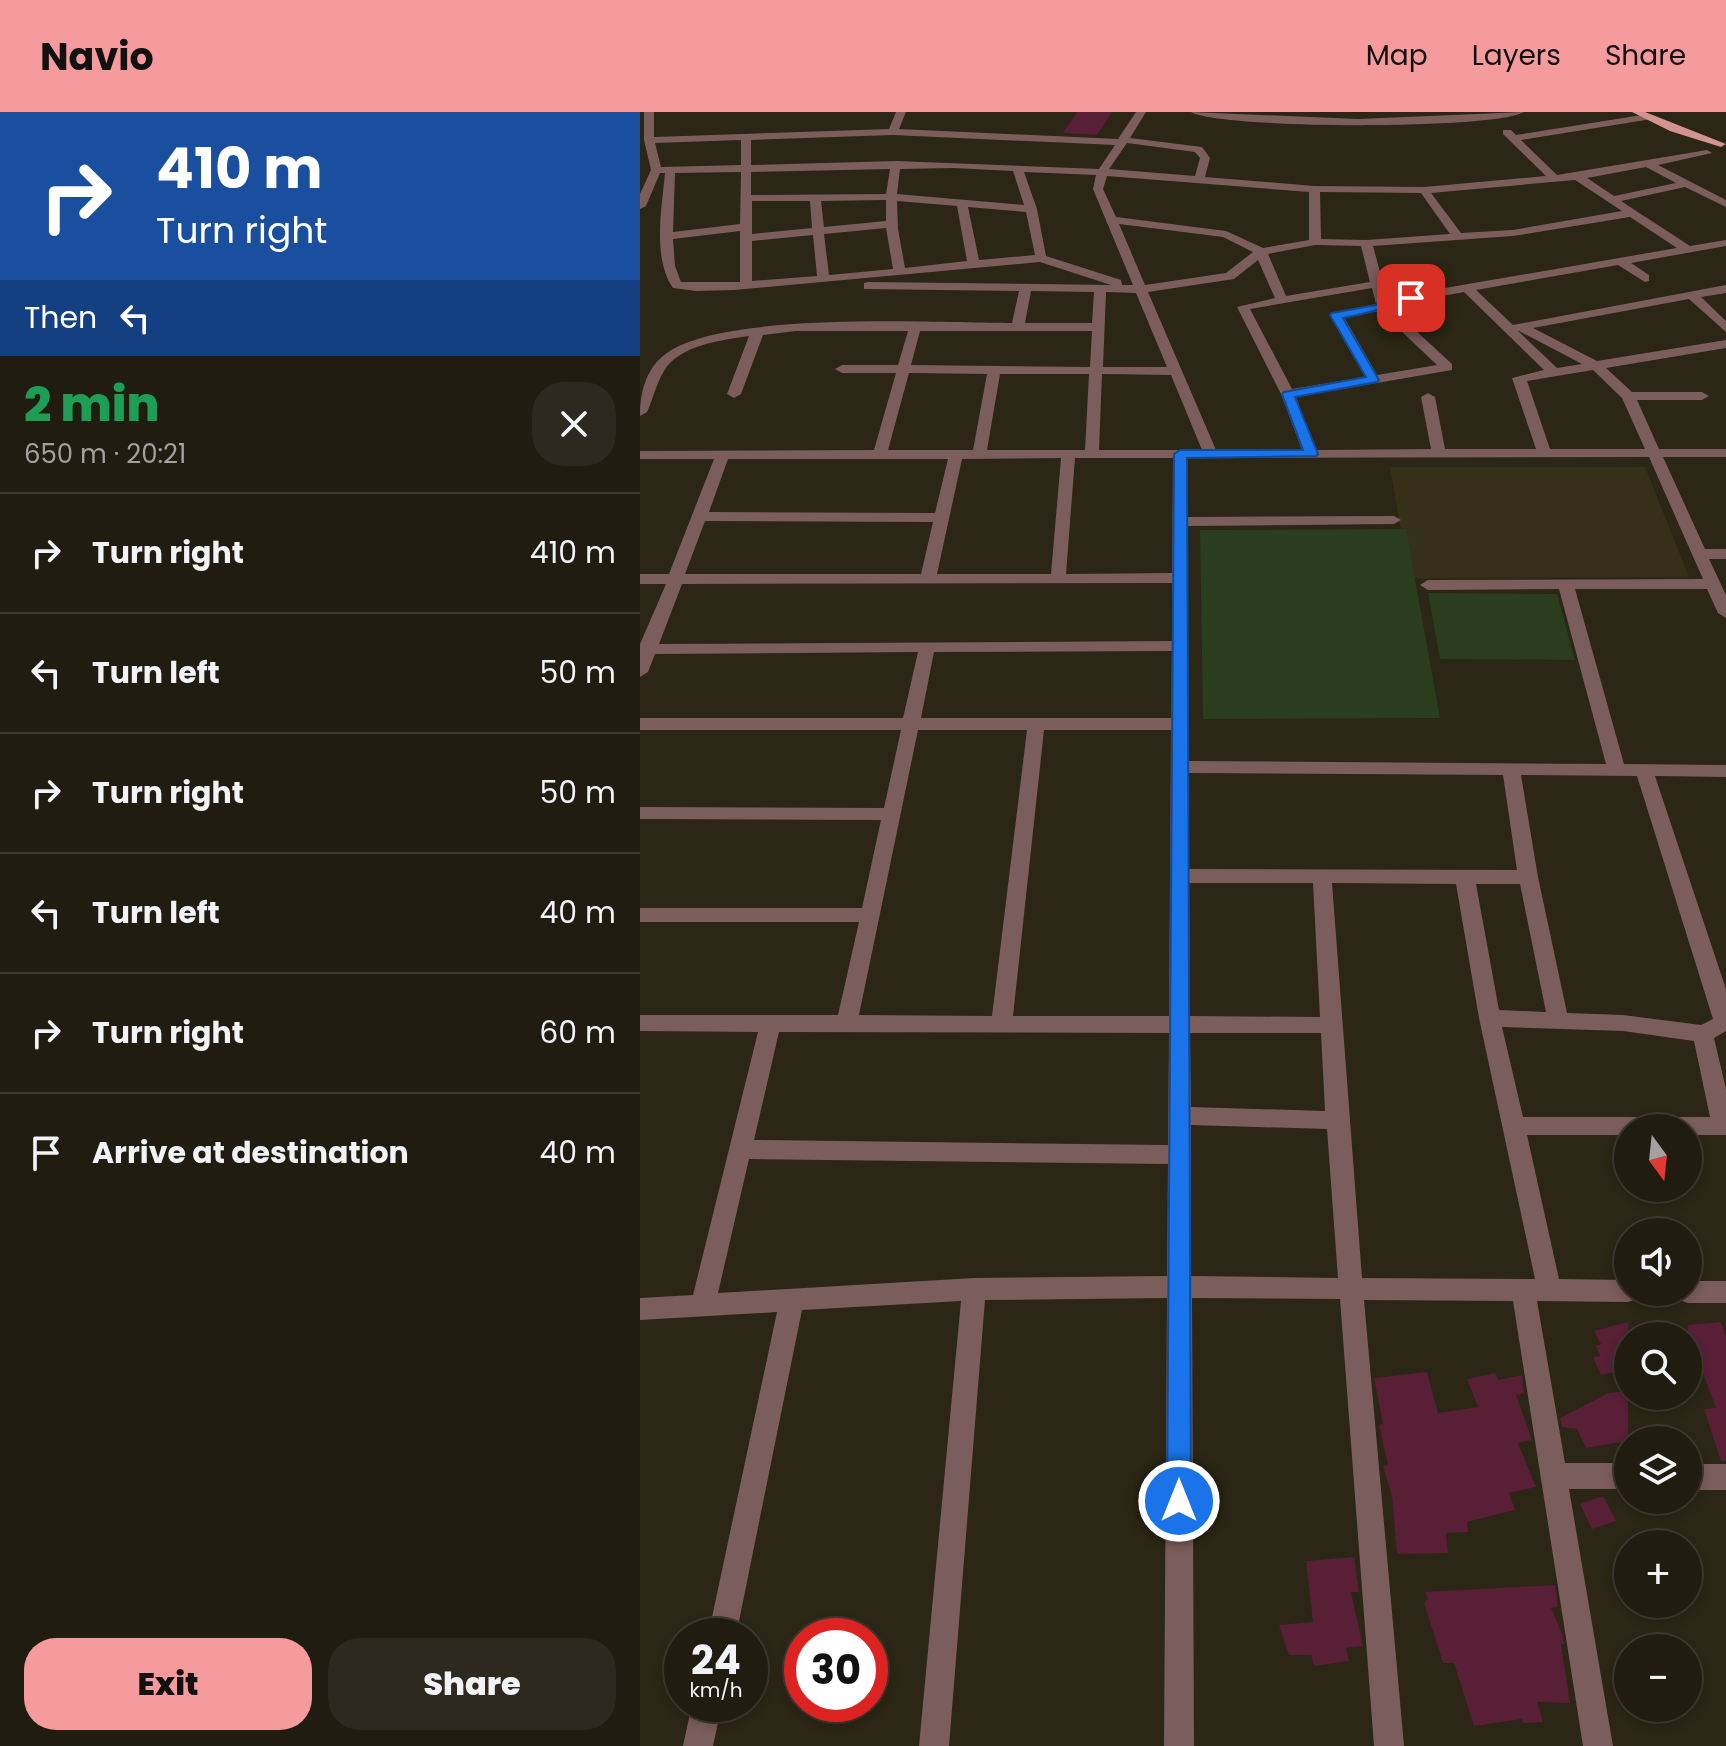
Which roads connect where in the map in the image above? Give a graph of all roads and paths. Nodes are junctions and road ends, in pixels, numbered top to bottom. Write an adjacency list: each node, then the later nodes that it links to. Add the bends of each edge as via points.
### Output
1 (901, 112): 10 (street)
2 (1141, 112): 14 (street)
3 (1196, 112): 6 (street, via 1332,122)
4 (1519, 112): 6 (street)
5 (1637, 112): 7 (main road)
6 (1488, 116): 12 (street)
7 (1648, 117): 9 (main road); 12 (street)
8 (646, 118): 13 (street)
9 (1674, 129): 15 (main road); 17 (main road)
10 (893, 132): 11 (street); 16 (street)
11 (746, 135): 13 (street); 22 (street)
12 (1514, 138): 29 (street)
13 (649, 140): 24 (street)
14 (1123, 141): 16 (street); 26 (street); 28 (street, via 1198,149 1205,158)
15 (1724, 144): 17 (main road)
16 (964, 149): 19 (street); 21 (street)
17 (1705, 150): 18 (main road); 20 (street)
18 (1726, 156)
19 (896, 164): 22 (street); 34 (street)
20 (1647, 164): 27 (street); 30 (street)
21 (1017, 167): 26 (street); 40 (street)
22 (748, 168): 25 (street); 35 (street)
23 (640, 169): 24 (street)
24 (655, 169): 25 (street); 39 (street)
25 (670, 172): 46 (street)
26 (1102, 172): 28 (street); 42 (street, via 1098,189)
27 (1577, 177): 29 (street); 36 (street)
28 (1199, 180): 31 (street)
29 (1556, 180): 32 (street)
30 (1686, 184): 36 (street); 38 (street)
31 (1314, 189): 32 (street); 48 (street)
32 (1424, 190): 47 (street)
33 (815, 197): 34 (street); 35 (street); 44 (street)
34 (889, 197): 37 (street); 43 (street)
35 (746, 198): 45 (street)
36 (1612, 200): 41 (street)
37 (962, 204): 40 (street); 55 (street)
38 (1726, 204)
39 (640, 206)
40 (1031, 209): 53 (street)
41 (1632, 213): 47 (street); 51 (street)
42 (1112, 220): 52 (street, via 1226,234); 65 (street)
43 (889, 224): 44 (street); 56 (street)
44 (818, 231): 45 (street); 57 (street)
45 (746, 232): 46 (street); 60 (street)
46 (668, 236): 60 (street, via 671,279 677,286)
47 (1458, 237): 49 (street)
48 (1315, 242): 49 (street); 52 (street)
49 (1366, 243): 59 (street)
50 (1726, 243): 51 (street)
51 (1688, 250): 54 (street)
52 (1261, 252): 65 (street, via 1230,276); 68 (street)
53 (1041, 258): 55 (street); 65 (street)
54 (1620, 261): 58 (street); 64 (street)
55 (973, 262): 56 (street)
56 (899, 269): 57 (street)
57 (823, 277): 60 (street)
58 (1645, 278)
59 (1377, 284): 68 (street); 69 (street)
60 (746, 285)
61 (868, 286): 62 (street)
62 (1026, 288): 63 (street); 71 (street)
63 (1100, 288): 65 (street); 72 (street)
64 (1467, 288): 69 (street); 73 (street)
65 (1137, 289): 84 (street)
66 (1726, 289): 67 (street)
67 (1691, 295): 73 (street); 74 (street)
68 (1282, 300): 88 (street, via 1243,307)
69 (1383, 305): 86 (street, via 1336,315); 86 (street, via 1447,367)
70 (915, 327): 71 (street); 75 (street, via 796,327); 81 (street)
71 (1018, 327): 72 (street)
72 (1097, 327): 83 (street)
73 (1516, 327): 78 (street); 85 (street)
74 (1726, 328)
75 (757, 333): 77 (street, via 691,346 674,352); 87 (street)
76 (1726, 344): 78 (street)
77 (661, 365): 80 (street); 92 (street)
78 (1598, 367): 85 (street); 89 (street)
79 (842, 369): 81 (street)
80 (640, 370)
81 (903, 370): 82 (street); 98 (street)
82 (994, 370): 83 (street); 100 (street)
83 (1096, 371): 84 (street); 102 (street)
84 (1177, 371): 104 (street)
85 (1555, 373): 94 (street, via 1519,378)
86 (1373, 380): 88 (street)
87 (734, 394)
88 (1288, 394): 105 (street)
89 (1628, 396): 90 (street); 95 (street)
90 (1702, 396)
91 (1428, 397): 93 (street)
92 (640, 412)
93 (1439, 453): 94 (street); 105 (street)
94 (1544, 453): 95 (street)
95 (1653, 453): 96 (street); 111 (street)
96 (1726, 453)
97 (723, 454): 98 (street); 106 (street); 107 (street)
98 (880, 454): 99 (street)
99 (956, 454): 100 (street); 108 (street)
100 (979, 454): 101 (street)
101 (1068, 454): 102 (street); 113 (street)
102 (1092, 454): 103 (street)
103 (1180, 454): 104 (street); 110 (street)
104 (1211, 454): 105 (street)
105 (1311, 454)
106 (640, 455)
107 (699, 516): 108 (street); 116 (street)
108 (942, 518): 117 (street)
109 (1394, 520): 110 (street)
110 (1180, 522): 114 (street)
111 (1699, 554): 112 (street); 118 (street)
112 (1726, 554)
113 (1058, 578): 114 (street); 117 (street)
114 (1180, 578): 122 (street)
115 (640, 579): 116 (street)
116 (676, 579): 117 (street); 124 (street)
117 (928, 579)
118 (1712, 584): 120 (street); 121 (street)
119 (1428, 585): 120 (street)
120 (1566, 585): 132 (street)
121 (1726, 612)
122 (1180, 646): 123 (street); 129 (street)
123 (927, 647): 124 (street); 127 (street)
124 (644, 649): 125 (street)
125 (640, 672)
126 (640, 724): 127 (street)
127 (911, 724): 128 (street); 136 (street)
128 (1036, 724): 129 (street); 148 (street)
129 (1180, 724): 130 (street)
130 (1180, 767): 131 (street); 137 (street)
131 (1511, 769): 132 (street); 140 (street)
132 (1617, 770): 133 (street)
133 (1644, 770): 134 (street); 151 (street, via 1724,1015 1723,1023)
134 (1726, 771)
135 (640, 813): 136 (street)
136 (891, 814): 142 (street)
137 (1180, 876): 138 (street); 149 (street)
138 (1322, 877): 139 (street); 150 (street)
139 (1465, 877): 140 (street); 143 (street)
140 (1528, 877): 144 (street)
141 (640, 915): 142 (street)
142 (870, 915): 147 (street)
143 (1490, 1018): 144 (street); 154 (street)
144 (1558, 1020): 151 (street)
145 (640, 1023): 146 (street)
146 (770, 1024): 147 (street); 156 (street)
147 (847, 1024): 148 (street)
148 (1002, 1024): 149 (street)
149 (1180, 1025): 150 (street); 152 (street)
150 (1331, 1025): 153 (street)
151 (1703, 1034): 155 (street)
152 (1180, 1116): 153 (street); 157 (street)
153 (1337, 1120): 160 (street)
154 (1515, 1126): 155 (street); 161 (street)
155 (1725, 1126)
156 (741, 1149): 157 (street); 166 (street)
157 (1179, 1155): 158 (street)
158 (1179, 1287): 159 (street); 160 (street); 176 (street)
159 (974, 1289): 165 (street); 175 (street)
160 (1352, 1289): 161 (street); 177 (street)
161 (1536, 1290): 162 (street); 168 (street)
162 (1614, 1291)
163 (1702, 1292): 164 (street)
164 (1726, 1292)
165 (792, 1301): 166 (street); 172 (street)
166 (703, 1305): 167 (street)
167 (640, 1309)
168 (1554, 1476): 169 (street); 178 (street)
169 (1614, 1476)
170 (1702, 1477): 171 (street)
171 (1726, 1477)
172 (726, 1618)
173 (703, 1722): 174 (street)
174 (698, 1746)
175 (934, 1746)
176 (1179, 1746)
177 (1389, 1746)
178 (1598, 1746)

